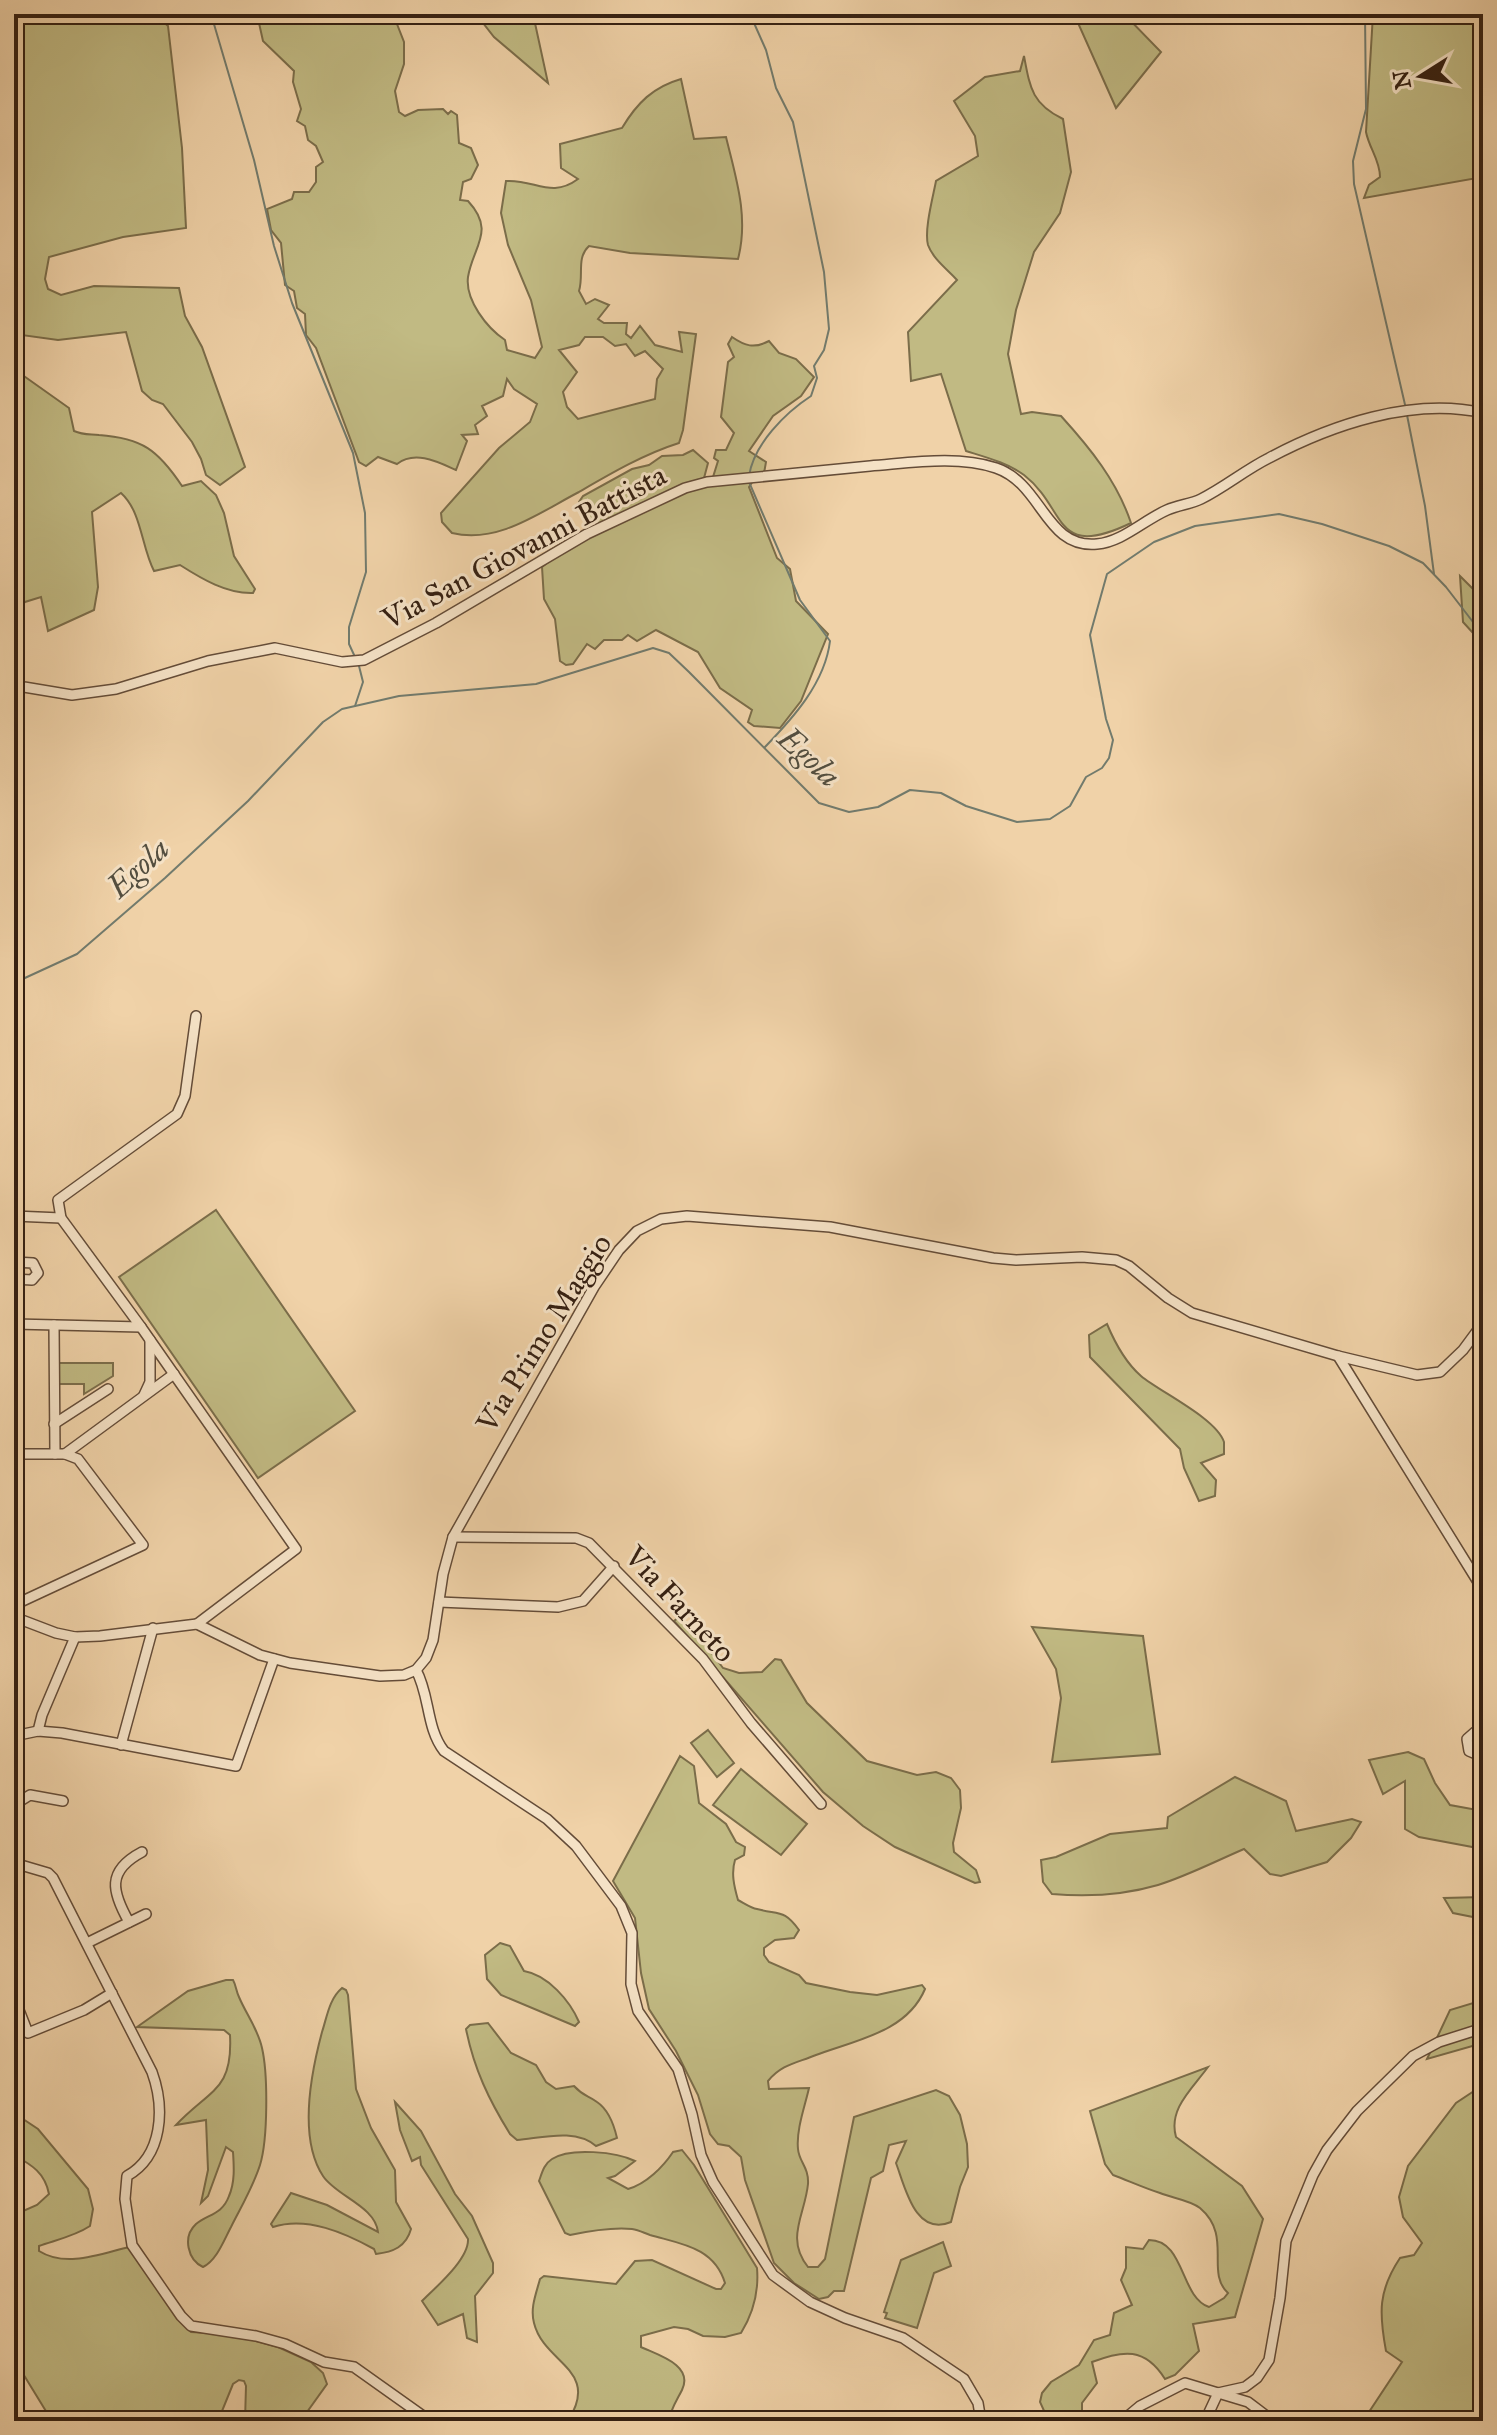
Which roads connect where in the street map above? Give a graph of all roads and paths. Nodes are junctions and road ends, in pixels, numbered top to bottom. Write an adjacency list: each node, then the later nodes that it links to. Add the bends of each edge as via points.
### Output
1 (1483, 413): 2 (street, Via San Giovanni Battista, via 1457,407 1353,422 1258,464 1199,500 1095,544 1069,541 1017,479 963,461 697,484 540,560 436,623 356,660 342,662 275,648 208,661 116,689 72,695)
2 (14, 682)
3 (196, 1016): 5 (street, via 185,1096 177,1114 58,1200)
4 (14, 1216): 5 (street)
5 (61, 1218): 11 (street)
6 (14, 1262): 7 (street, via 33,1263 38,1273 32,1280)
7 (14, 1279)
8 (1483, 1323): 13 (street, Via Primo Maggio, via 1440,1372 1417,1375)
9 (14, 1324): 10 (street)
10 (54, 1325): 11 (street); 17 (street)
11 (141, 1327): 12 (street)
12 (150, 1340): 14 (street); 16 (street, via 150,1382)
13 (1338, 1356): 20 (street, Via Primo Maggio, via 1192,1313 1112,1259 1005,1259 830,1227 666,1217 637,1231 606,1268); 22 (street)
14 (174, 1374): 16 (street); 26 (street, via 296,1549)
15 (108, 1389): 17 (street)
16 (143, 1397): 19 (street)
17 (54, 1424): 19 (street)
18 (14, 1454): 19 (street)
19 (60, 1454): 24 (street, via 78,1459 143,1545)
20 (453, 1537): 21 (street, Via Farneto, via 576,1538); 23 (street, Via Primo Maggio)
21 (614, 1566): 23 (street, via 583,1601 558,1607); 37 (street, Via Farneto, via 703,1659)
22 (1483, 1590)
23 (439, 1602): 30 (street, Via Primo Maggio, via 430,1651)
24 (14, 1605)
25 (16, 1618): 28 (street)
26 (197, 1624): 27 (street); 29 (street)
27 (153, 1628): 28 (street); 34 (street)
28 (75, 1637): 32 (street)
29 (274, 1659): 30 (street, via 380,1676); 34 (street, via 236,1766)
30 (416, 1670): 49 (street, via 434,1736 444,1751 547,1819 576,1846 621,1906 632,1933 631,1984 638,2011 678,2069 713,2182 773,2275 810,2302 903,2338 964,2379)
31 (1483, 1730): 35 (street, via 1467,1739 1469,1751)
32 (38, 1731): 33 (street); 34 (street)
33 (14, 1736)
34 (121, 1745)
35 (1483, 1757)
36 (63, 1801): 38 (street, via 30,1795)
37 (821, 1804)
38 (14, 1805)
39 (142, 1852): 42 (street, via 125,1862 114,1886)
40 (14, 1863): 43 (street, via 53,1878)
41 (146, 1914): 42 (street)
42 (129, 1922): 43 (street)
43 (87, 1943): 44 (street)
44 (112, 1993): 45 (street, via 28,2033); 48 (street, via 158,2090 159,2114 149,2158 127,2176 132,2245 181,2316 191,2326 256,2336 324,2362 354,2367)
45 (15, 2000)
46 (1483, 2028): 47 (street, via 1413,2056 1357,2111 1327,2150 1286,2241 1269,2360 1245,2387)
47 (1218, 2393): 50 (street, via 1185,2383); 51 (street); 52 (street, via 1248,2402)
48 (430, 2421)
49 (981, 2421)
50 (1122, 2421)
51 (1205, 2421)
52 (1273, 2421)

